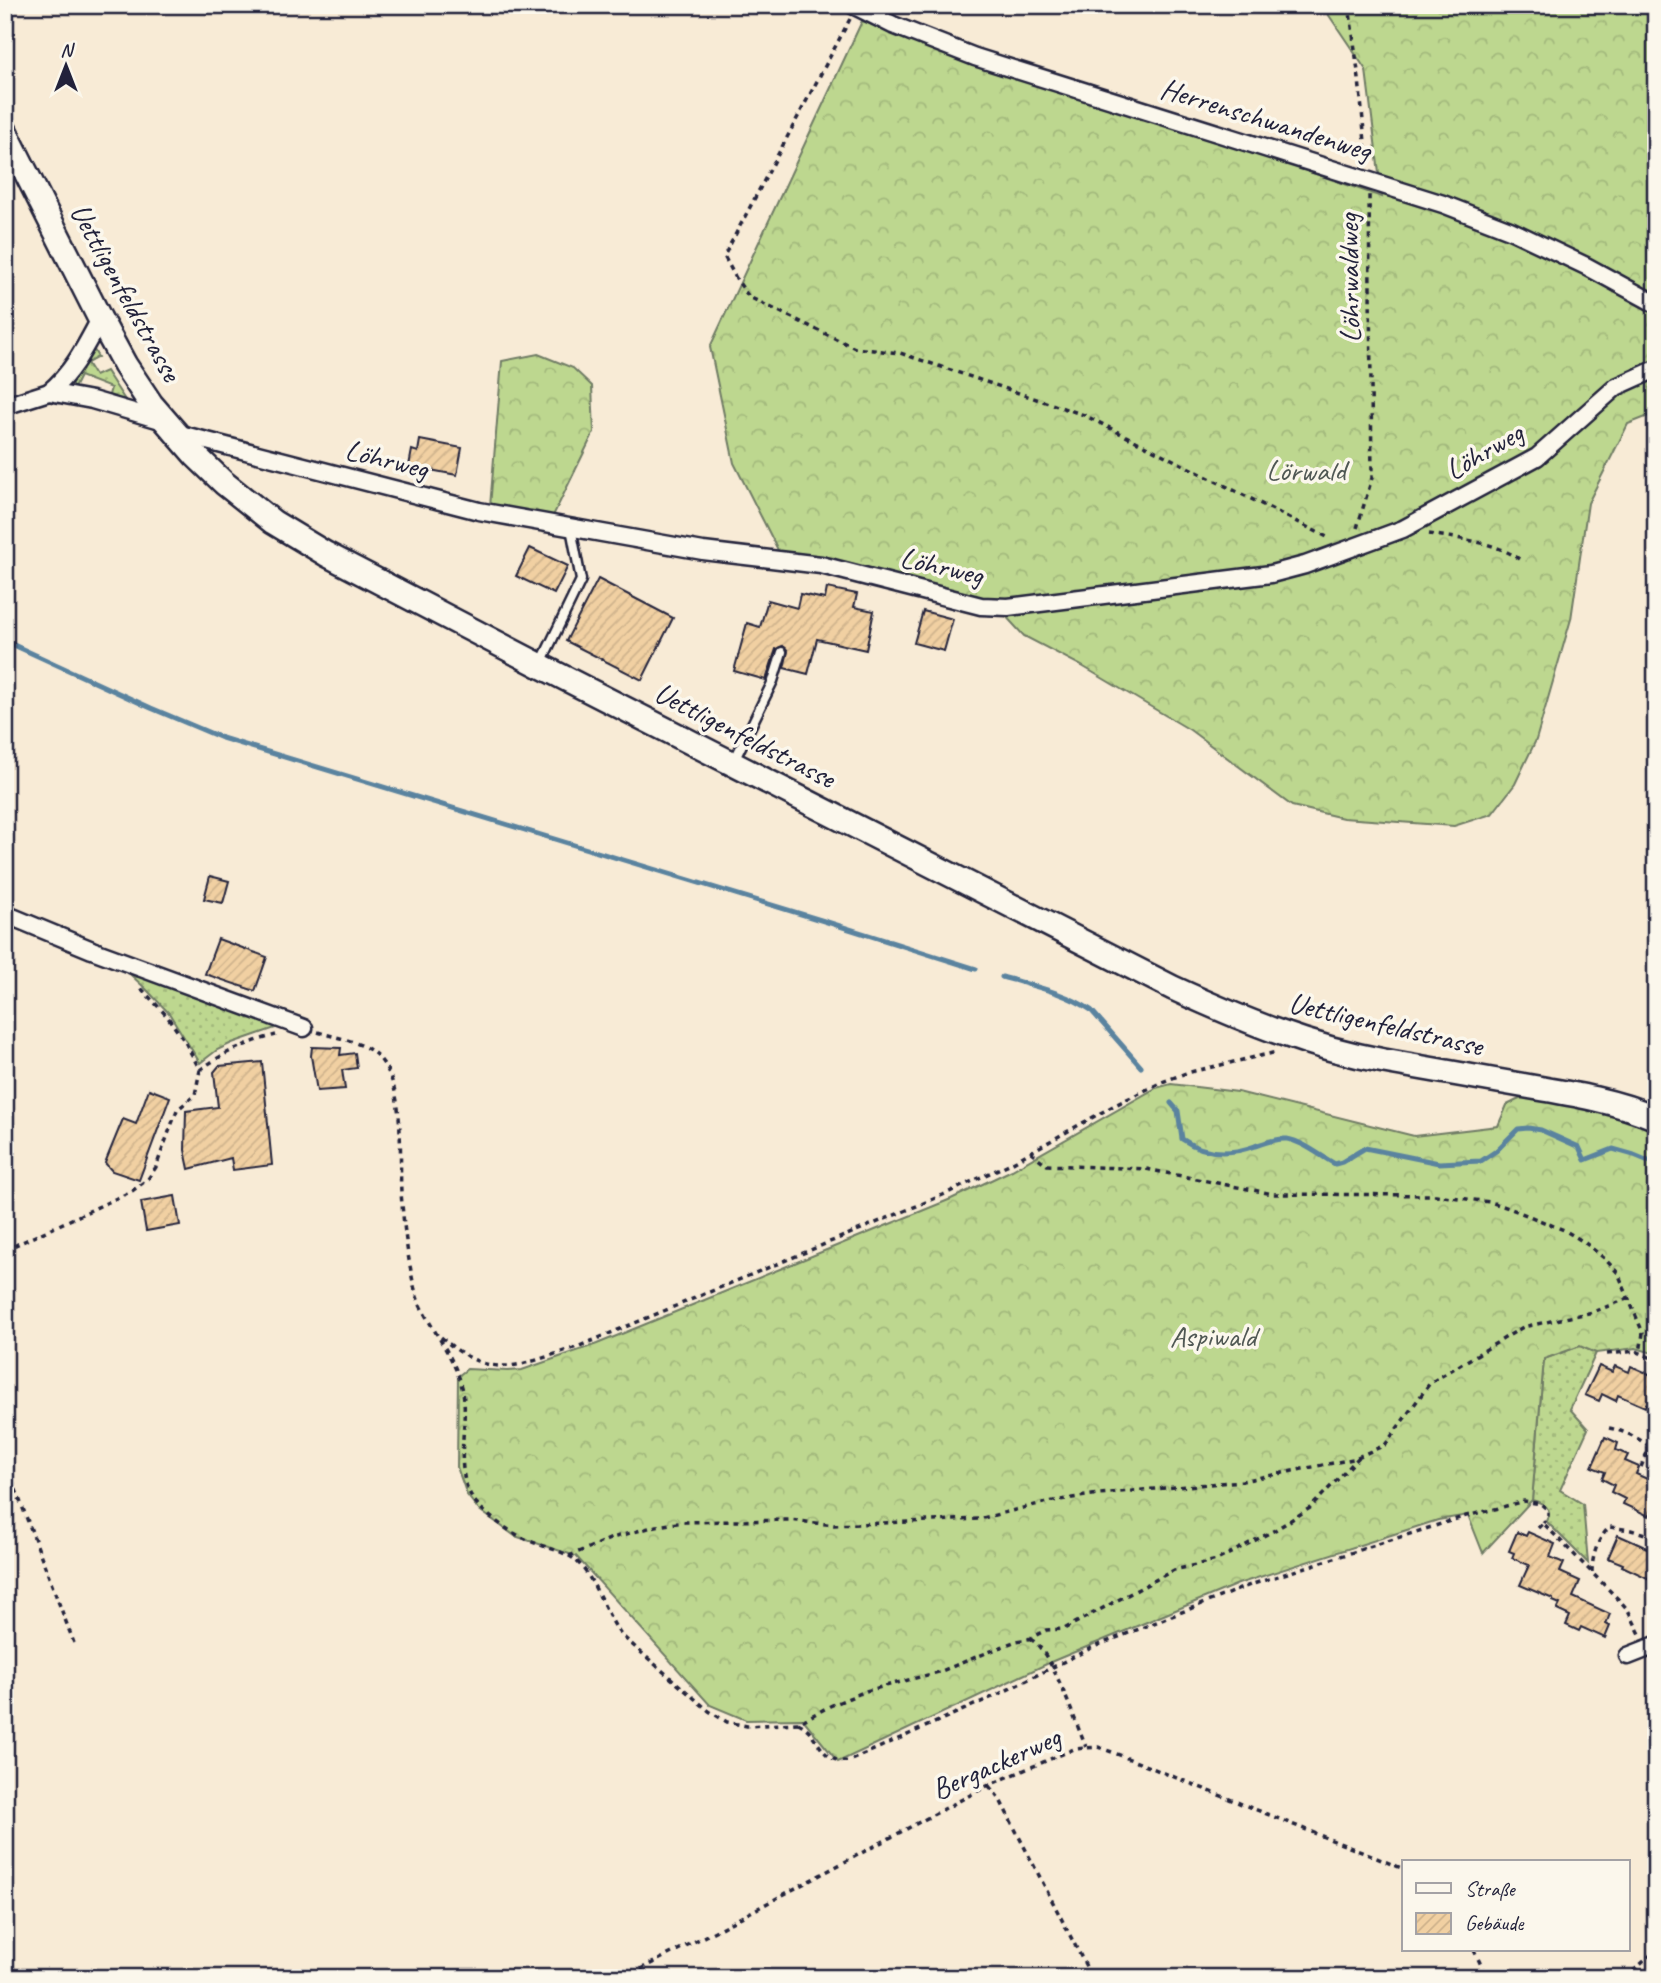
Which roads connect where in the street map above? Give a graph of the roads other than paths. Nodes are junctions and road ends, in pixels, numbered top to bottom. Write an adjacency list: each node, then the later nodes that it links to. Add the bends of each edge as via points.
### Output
1 (855, 6): 3 (street, Herrenschwandenweg, via 975,57 1443,204 1510,230)
2 (5, 131): 4 (main road, Uettligenfeldstrasse)
3 (1656, 304)
4 (100, 320): 6 (street, via 75,365); 8 (main road, Uettligenfeldstrasse, via 150,404)
5 (1656, 369): 9 (street, Löhrweg, via 1616,387 1537,457 1403,529 1271,575 981,606 821,565)
6 (49, 392): 7 (street); 8 (street, Löhrweg, via 92,400)
7 (5, 406)
8 (169, 427): 9 (street, Löhrweg, via 479,511); 11 (main road, Uettligenfeldstrasse, via 225,483 273,522)
9 (571, 528): 11 (lane, via 581,580)
10 (782, 652): 12 (lane, via 773,681)
11 (539, 666): 12 (main road, Uettligenfeldstrasse)
12 (732, 764): 15 (main road, Uettligenfeldstrasse, via 1239,1018 1311,1044 1590,1097)
13 (5, 915): 14 (street)
14 (304, 1028)
15 (1656, 1118)
16 (1651, 1647): 17 (street)
17 (1628, 1656)

